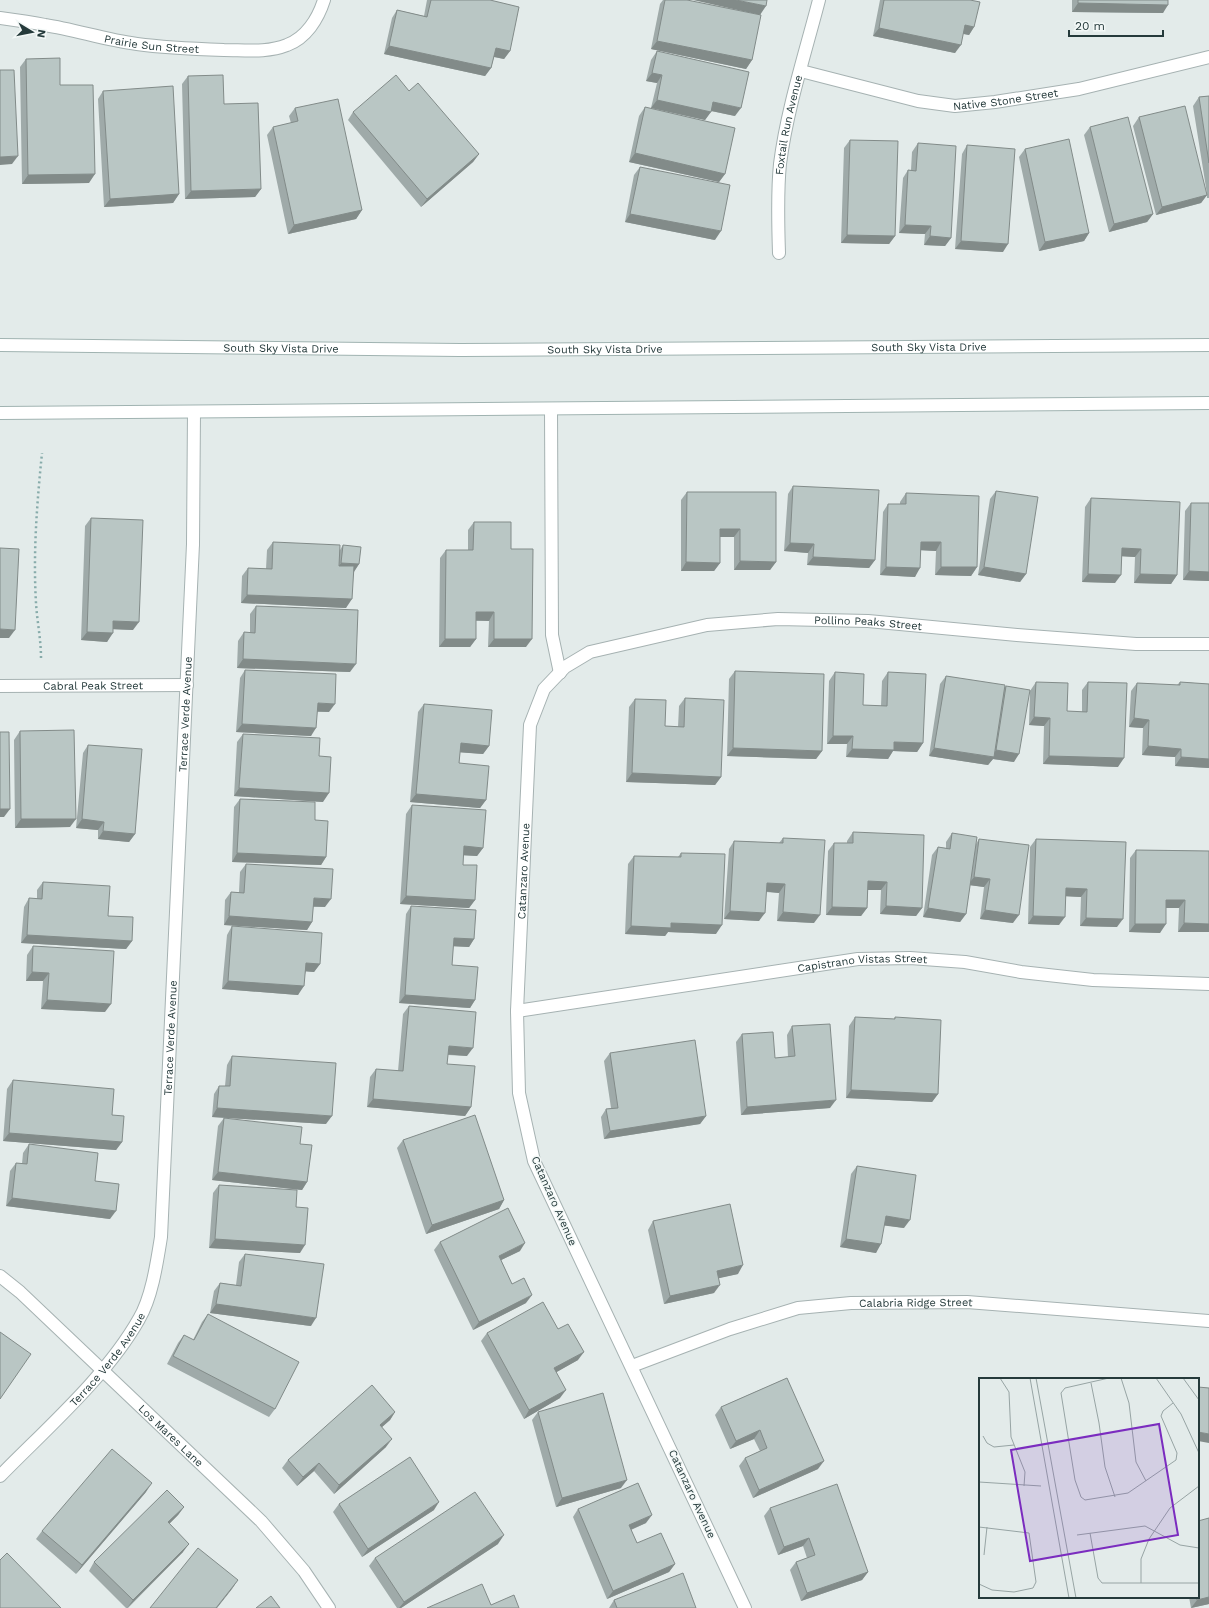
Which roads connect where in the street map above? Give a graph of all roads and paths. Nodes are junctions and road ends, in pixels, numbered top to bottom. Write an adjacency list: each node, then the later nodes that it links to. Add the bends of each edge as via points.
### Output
1 (324, 0): 3 (street, Prairie Sun Street, via 320,12 302,36 289,45 274,50 182,49 129,43)
2 (819, 0): 5 (street, Foxtail Run Avenue)
3 (0, 18)
4 (1209, 57): 5 (street, Native Stone Street, via 1079,89 955,106 918,101)
5 (801, 71): 6 (street, Foxtail Run Avenue, via 781,162 778,191)
6 (779, 253)
7 (0, 345): 8 (street, South Sky Vista Drive, via 460,350)
8 (1209, 345)
9 (1209, 403): 10 (street)
10 (551, 409): 11 (street); 16 (street, via 552,635)
11 (194, 412): 12 (street); 17 (street, Terrace Verde Avenue, via 193,544)
12 (0, 413)
13 (42, 453): 15 (path, via 35,519 36,604)
14 (1209, 644): 16 (street, Pollino Peaks Street, via 1136,644 868,621 778,619 707,625 640,639 590,652 565,667)
15 (42, 658)
16 (560, 673): 19 (street, Pollino Peaks Street)
17 (187, 685): 18 (street, Cabral Peak Street); 25 (street, Terrace Verde Avenue, via 161,1237 154,1276 140,1319)
18 (0, 686)
19 (544, 689): 21 (street, Catanzaro Avenue, via 530,725)
20 (1209, 984): 21 (street, Capistrano Vistas Street, via 1092,980 1021,972 965,962 910,958 858,959)
21 (517, 1011): 24 (street, Catanzaro Avenue, via 519,1093 534,1160)
22 (0, 1276): 25 (street, Los Mares Lane, via 20,1292)
23 (1209, 1321): 24 (street, Calabria Ridge Street, via 967,1302 851,1302 798,1308 730,1329)
24 (632, 1366): 28 (street, Catanzaro Avenue)
25 (102, 1372): 26 (street, Terrace Verde Avenue); 27 (street, Los Mares Lane, via 261,1521 304,1571)
26 (0, 1476)
27 (328, 1608)
28 (745, 1608)

